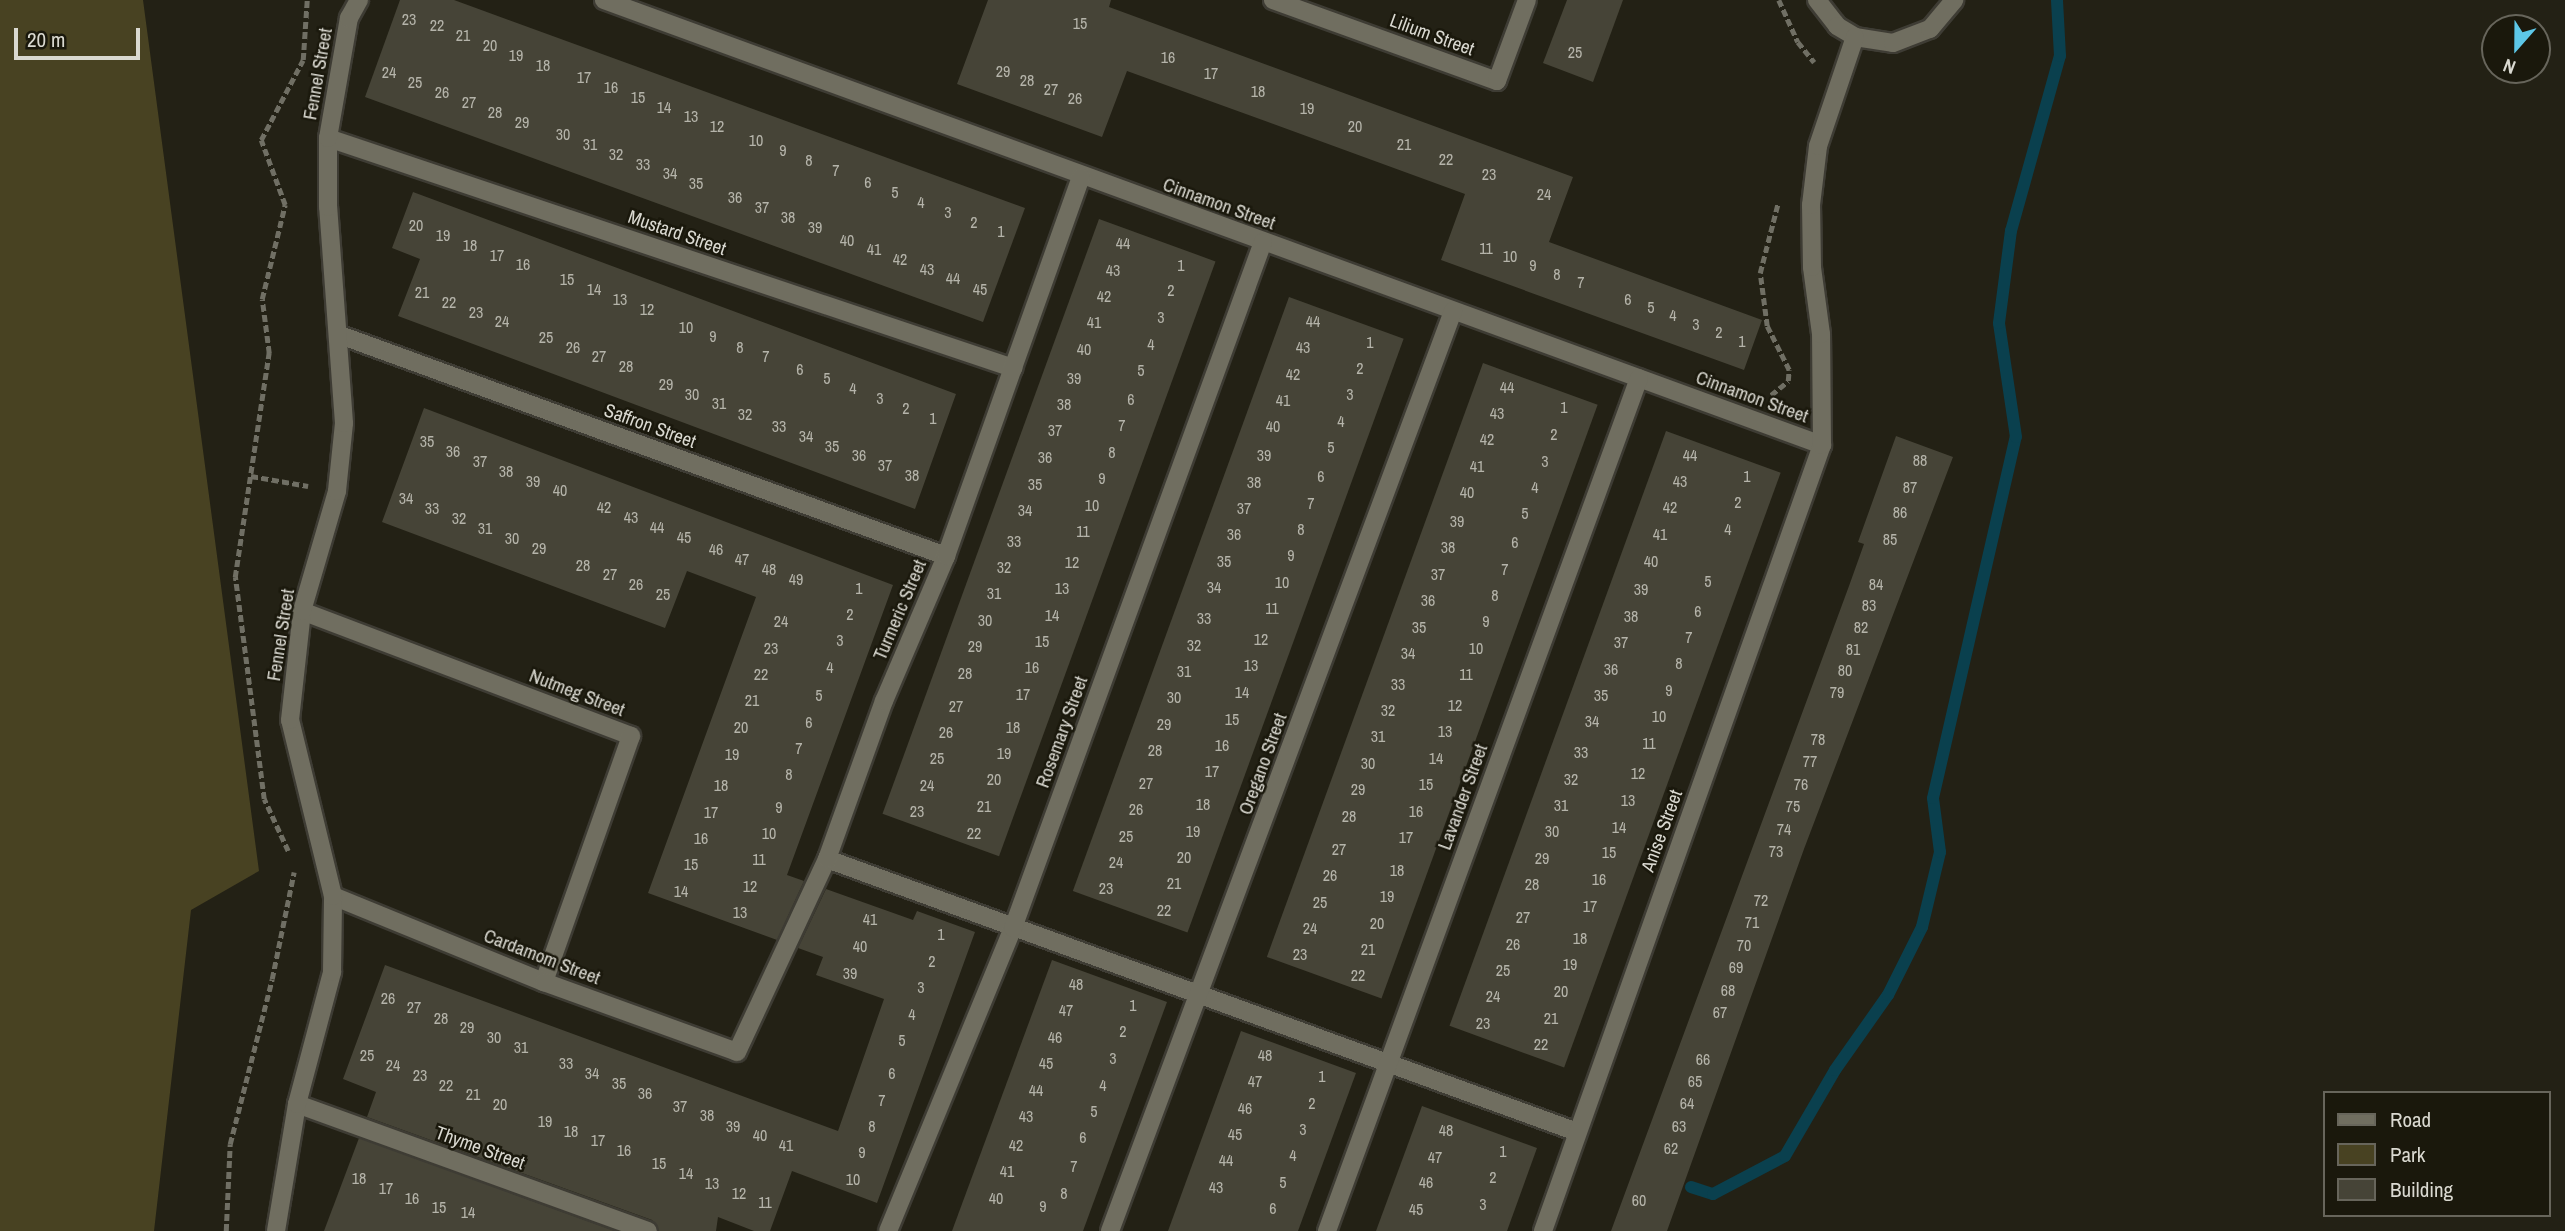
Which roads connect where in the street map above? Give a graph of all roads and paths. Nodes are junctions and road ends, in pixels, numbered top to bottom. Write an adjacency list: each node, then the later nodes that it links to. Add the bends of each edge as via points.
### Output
1 (307, 0): 17 (path, via 303,61 261,140 285,205 262,299 269,353)
2 (359, 0): 9 (street, Fennel Street, via 349,18)
3 (604, 0): 10 (street, Cinnamon Street)
4 (1527, 0): 7 (street, Lilium Street, via 1497,81)
5 (1817, 0): 8 (street, via 1837,26)
6 (1954, 0): 8 (street, via 1930,29 1912,38 1874,43)
7 (1283, 2)
8 (1855, 37): 16 (street, via 1818,146 1811,205 1812,267 1821,334)
9 (328, 138): 13 (street, Fennel Street, via 328,207); 14 (street, Mustard Street)
10 (1081, 177): 11 (street, Cinnamon Street); 14 (street, Turmeric Street)
11 (1264, 242): 12 (street, Cinnamon Street); 25 (street, Rosemary Street)
12 (1453, 311): 15 (street, Cinnamon Street); 27 (street, Oregano Street)
13 (340, 335): 18 (street, Fennel Street, via 344,423); 19 (street, Saffron Street)
14 (1013, 368): 19 (street, Turmeric Street)
15 (1639, 378): 16 (street, Cinnamon Street); 29 (street, Lavander Street)
16 (1822, 444): 31 (street, Anise Street)
17 (251, 476): 18 (path); 21 (path, via 235,577 264,799)
18 (337, 491): 20 (street, Fennel Street)
19 (946, 556): 22 (street, Turmeric Street, via 884,701)
20 (302, 611): 24 (street, Fennel Street, via 290,720); 26 (street, Nutmeg Street, via 631,736)
21 (290, 854)
22 (827, 859): 25 (street); 28 (street, Turmeric Street)
23 (295, 866): 32 (path, via 230,1144)
24 (333, 897): 26 (street, Cardamom Street); 30 (street, Fennel Street, via 328,997)
25 (1013, 928): 27 (street); 35 (street, Rosemary Street)
26 (544, 982): 28 (street, Cardamom Street)
27 (1200, 995): 29 (street); 36 (street, Oregano Street)
28 (737, 1052)
29 (1388, 1063): 31 (street); 37 (street, Lavander Street)
30 (297, 1104): 33 (street, Fennel Street); 34 (street, Thyme Street)
31 (1577, 1132): 38 (street, Anise Street)
32 (226, 1231)
33 (276, 1231)
34 (648, 1231)
35 (888, 1231)
36 (1110, 1231)
37 (1327, 1231)
38 (1543, 1231)

